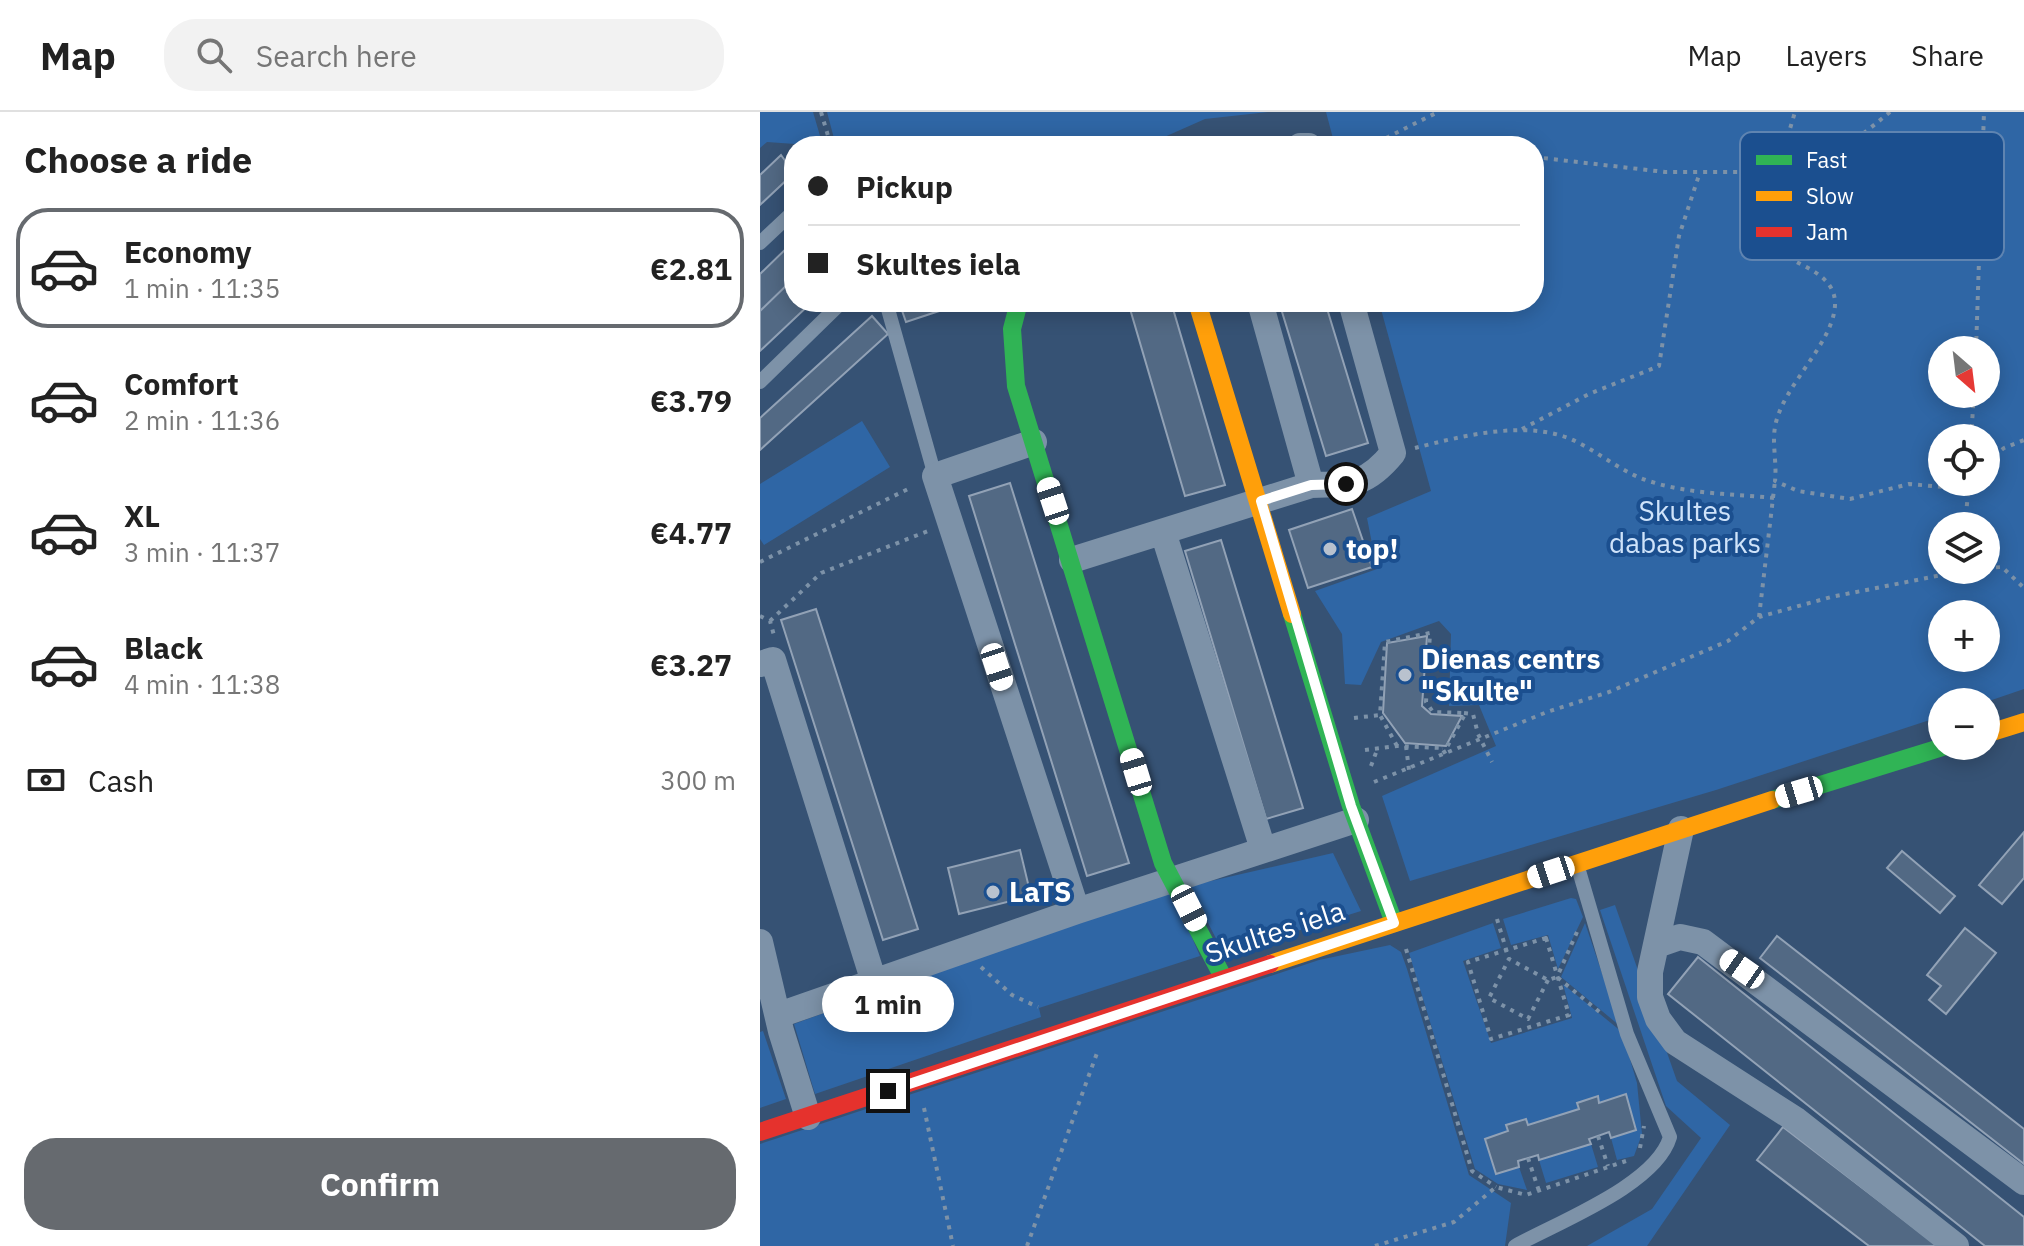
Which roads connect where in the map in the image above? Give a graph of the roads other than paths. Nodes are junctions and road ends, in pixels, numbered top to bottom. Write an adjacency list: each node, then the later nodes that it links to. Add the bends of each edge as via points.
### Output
1 (784, 220): 2 (lane)
2 (760, 243)
3 (832, 312): 9 (lane)
4 (889, 312): 11 (lane)
5 (1016, 312): 10 (street, via 1012,329 1016,386)
6 (1200, 312): 13 (street)
7 (1263, 312): 12 (street)
8 (1354, 312): 12 (street, via 1393,453 1376,475 1346,484)
9 (760, 382)
10 (1034, 442): 11 (street); 15 (street)
11 (935, 476): 25 (street)
12 (1311, 485): 13 (street)
13 (1261, 501): 14 (street); 20 (street)
14 (1163, 532): 15 (street); 22 (street)
15 (1072, 560): 24 (street, via 1163,863)
16 (760, 664): 30 (street, via 773,660)
17 (2024, 722): 18 (street)
18 (2000, 730)
19 (1928, 752): 21 (street, Skultes iela)
20 (1356, 820): 22 (street); 26 (street)
21 (1681, 829): 23 (street, Skultes iela); 28 (street)
22 (1263, 849): 24 (street)
23 (1577, 863): 26 (street, Skultes iela); 35 (lane, via 1627,1034 1670,1137 1666,1151 1648,1172)
24 (1173, 879): 25 (street); 29 (street)
25 (1077, 911): 30 (street)
26 (1394, 923): 29 (street, Skultes iela)
27 (760, 942): 31 (street)
28 (1657, 945): 34 (street, via 1680,937 1703,942); 36 (street, via 1650,997 1675,1042 1796,1120)
29 (1224, 979): 32 (street, Skultes iela)
30 (874, 982): 31 (street)
31 (779, 1015): 32 (street)
32 (808, 1117): 33 (street, Skultes iela)
33 (760, 1132)
34 (2024, 1182)
35 (1515, 1246)
36 (1956, 1246)

